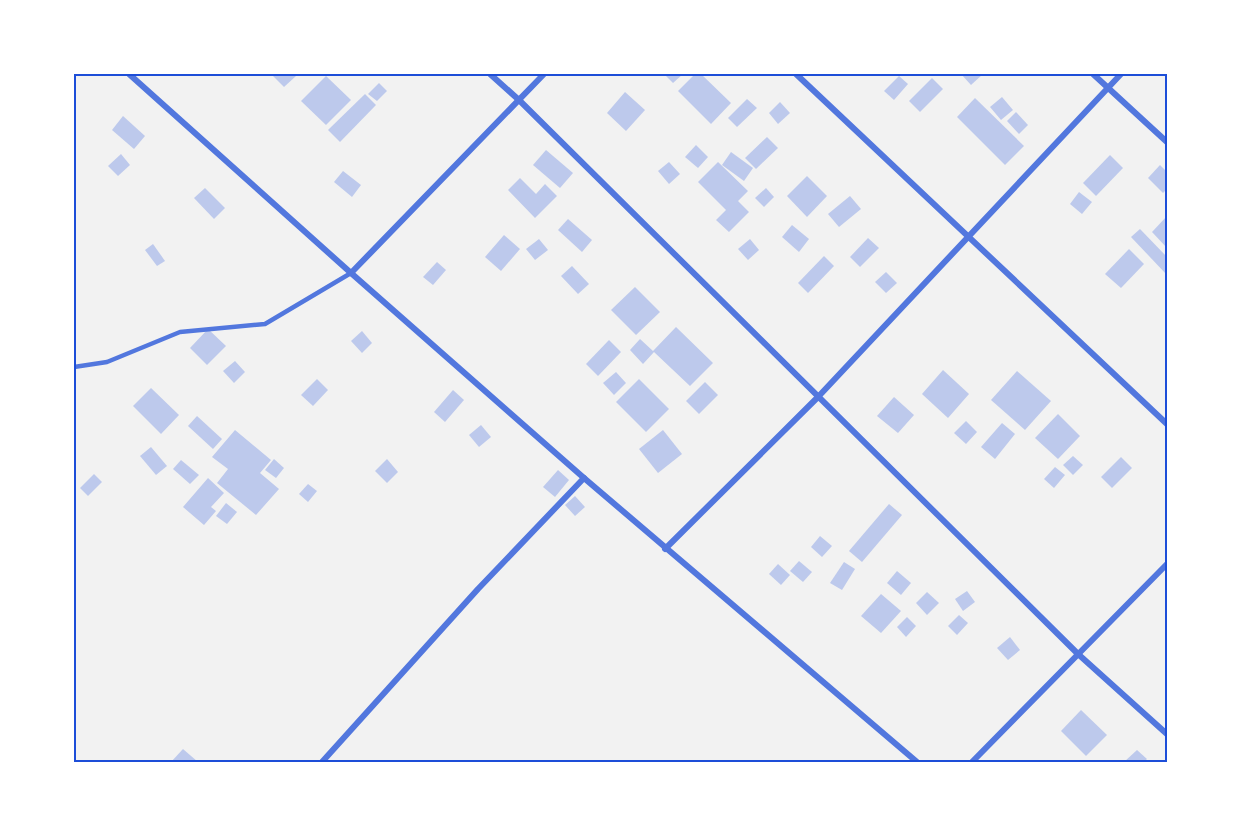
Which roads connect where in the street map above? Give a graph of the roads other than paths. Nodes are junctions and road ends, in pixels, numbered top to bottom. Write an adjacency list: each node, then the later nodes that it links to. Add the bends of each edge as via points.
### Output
1 (129, 74): 11 (street)
2 (490, 74): 8 (street)
3 (544, 74): 8 (street)
4 (796, 74): 10 (street)
5 (1093, 74): 7 (street)
6 (1121, 74): 7 (street)
7 (1107, 88): 9 (street); 10 (street)
8 (519, 100): 11 (street); 13 (street)
9 (1167, 143)
10 (967, 237): 13 (street); 14 (street)
11 (351, 273): 12 (lane, via 265,324 180,332 107,362); 15 (street)
12 (74, 367)
13 (818, 397): 16 (street); 18 (street)
14 (1167, 425)
15 (584, 478): 16 (street); 20 (street)
16 (665, 549): 21 (street)
17 (1167, 563): 18 (street)
18 (1078, 654): 19 (street); 22 (street)
19 (1167, 735)
20 (322, 762)
21 (917, 762)
22 (972, 762)

